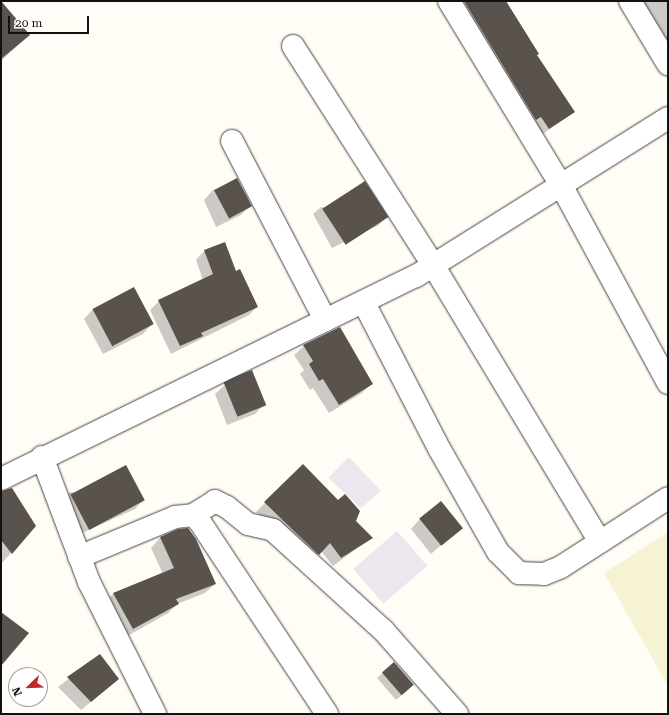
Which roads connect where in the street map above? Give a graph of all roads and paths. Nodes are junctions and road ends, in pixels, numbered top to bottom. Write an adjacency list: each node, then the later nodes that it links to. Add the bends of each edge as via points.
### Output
1 (449, 1): 7 (street)
2 (630, 1): 4 (street)
3 (293, 46): 8 (street)
4 (668, 64)
5 (668, 118): 7 (street)
6 (232, 141): 10 (street)
7 (561, 185): 8 (street); 11 (street)
8 (433, 265): 9 (street); 16 (street)
9 (364, 303): 10 (street); 16 (street, via 440,450 498,552 519,573 544,574 561,567)
10 (325, 320): 12 (street)
11 (668, 383)
12 (42, 457): 13 (street); 17 (street)
13 (1, 478)
14 (668, 498): 16 (street)
15 (193, 515): 17 (street, via 175,517); 19 (street, via 240,580); 20 (street, via 215,501 227,506 248,524 273,530 383,630)
16 (600, 542)
17 (79, 557): 18 (street)
18 (155, 714)
19 (326, 714)
20 (457, 714)

